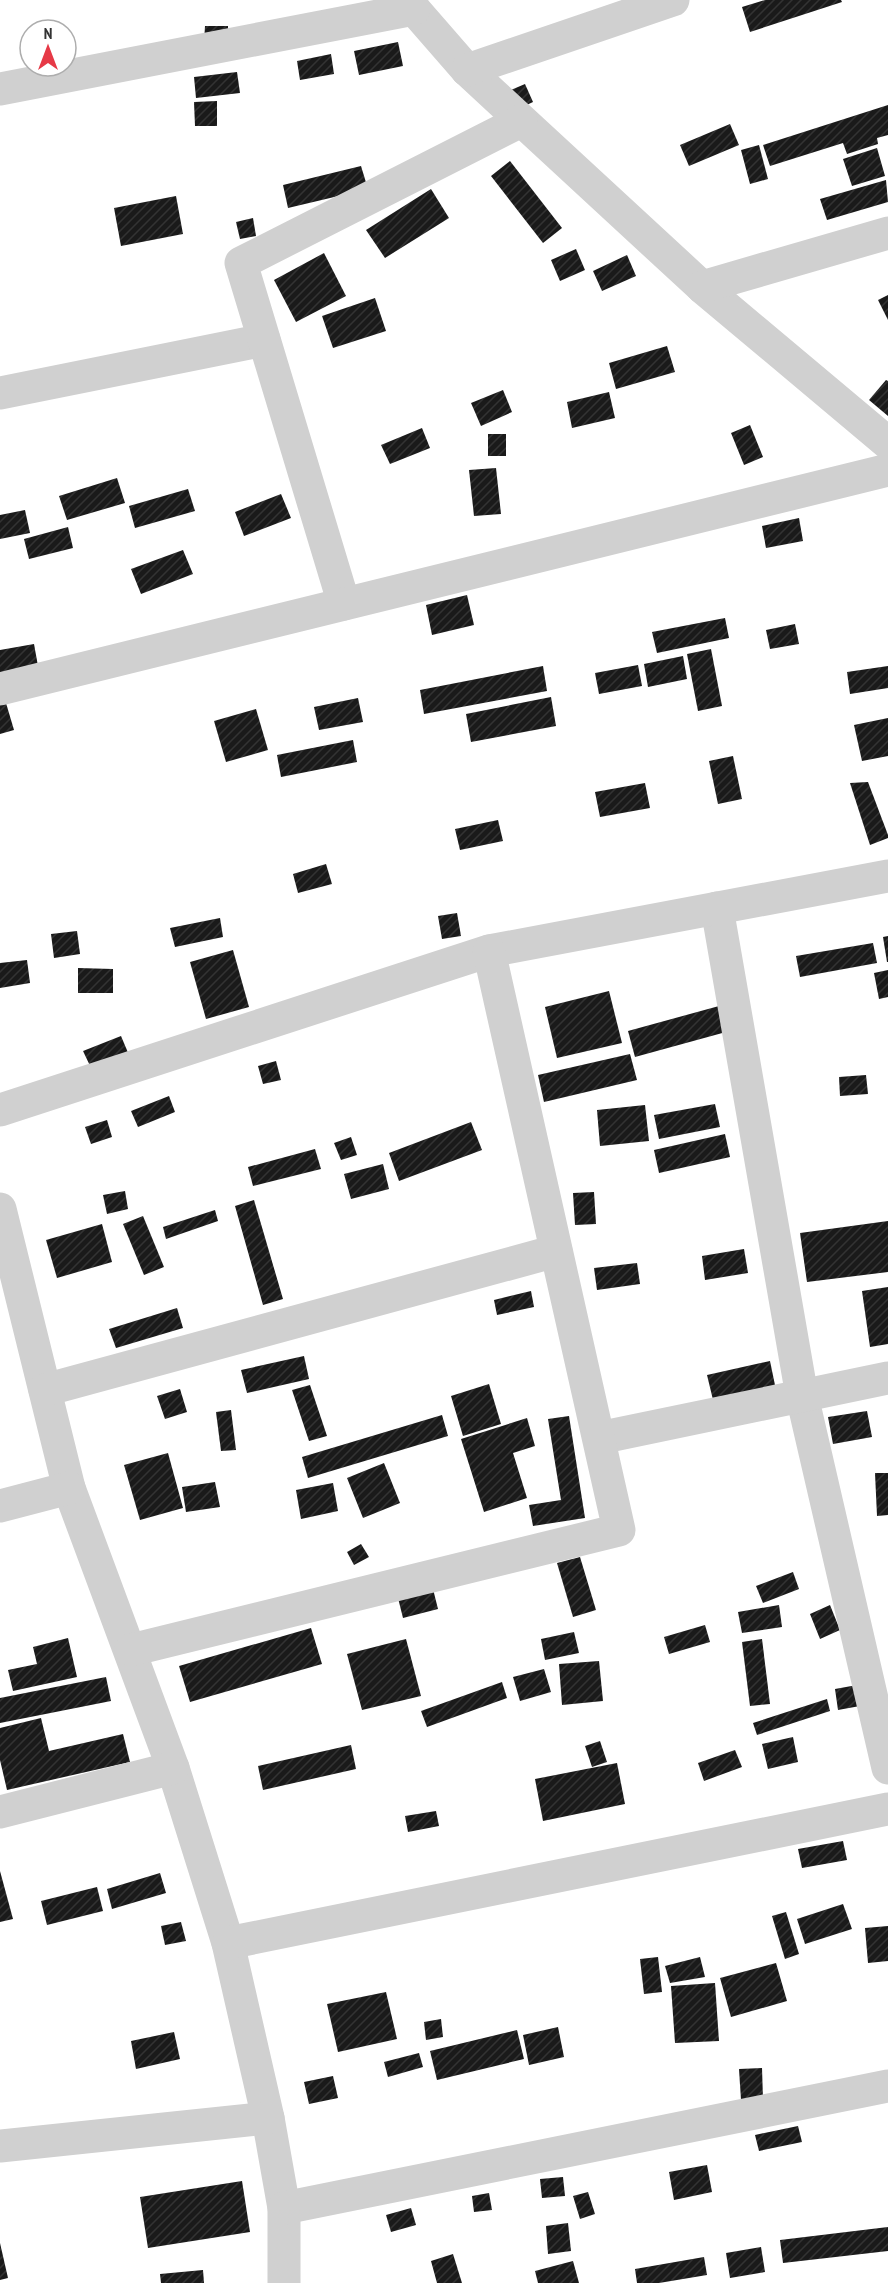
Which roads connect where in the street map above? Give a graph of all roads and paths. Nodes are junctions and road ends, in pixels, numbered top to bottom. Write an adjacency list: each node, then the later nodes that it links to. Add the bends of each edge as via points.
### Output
1 (674, 0): 3 (street)
2 (410, 5): 3 (street); 4 (street)
3 (467, 70): 5 (street)
4 (0, 89)
5 (521, 120): 7 (street); 8 (street, via 241,263)
6 (888, 232): 7 (street)
7 (702, 287): 10 (street)
8 (264, 340): 9 (street); 12 (street)
9 (0, 393)
10 (888, 442)
11 (888, 470): 12 (street)
12 (344, 604): 13 (street)
13 (0, 689)
14 (888, 876): 15 (street)
15 (717, 908): 16 (street); 22 (street)
16 (489, 951): 17 (street); 19 (street)
17 (0, 1110)
18 (0, 1209): 21 (street)
19 (556, 1251): 21 (street); 23 (street)
20 (888, 1378): 22 (street)
21 (45, 1390): 24 (street)
22 (802, 1396): 23 (street); 28 (street)
23 (599, 1438): 26 (street, via 619,1530)
24 (69, 1488): 25 (street); 26 (street)
25 (0, 1506)
26 (131, 1650): 27 (street)
27 (173, 1768): 30 (street); 31 (street)
28 (888, 1768)
29 (888, 1809): 31 (street)
30 (0, 1812)
31 (228, 1943): 33 (street)
32 (888, 2086): 35 (street)
33 (268, 2118): 34 (street); 35 (street)
34 (0, 2146)
35 (285, 2208): 36 (street)
36 (284, 2283)

